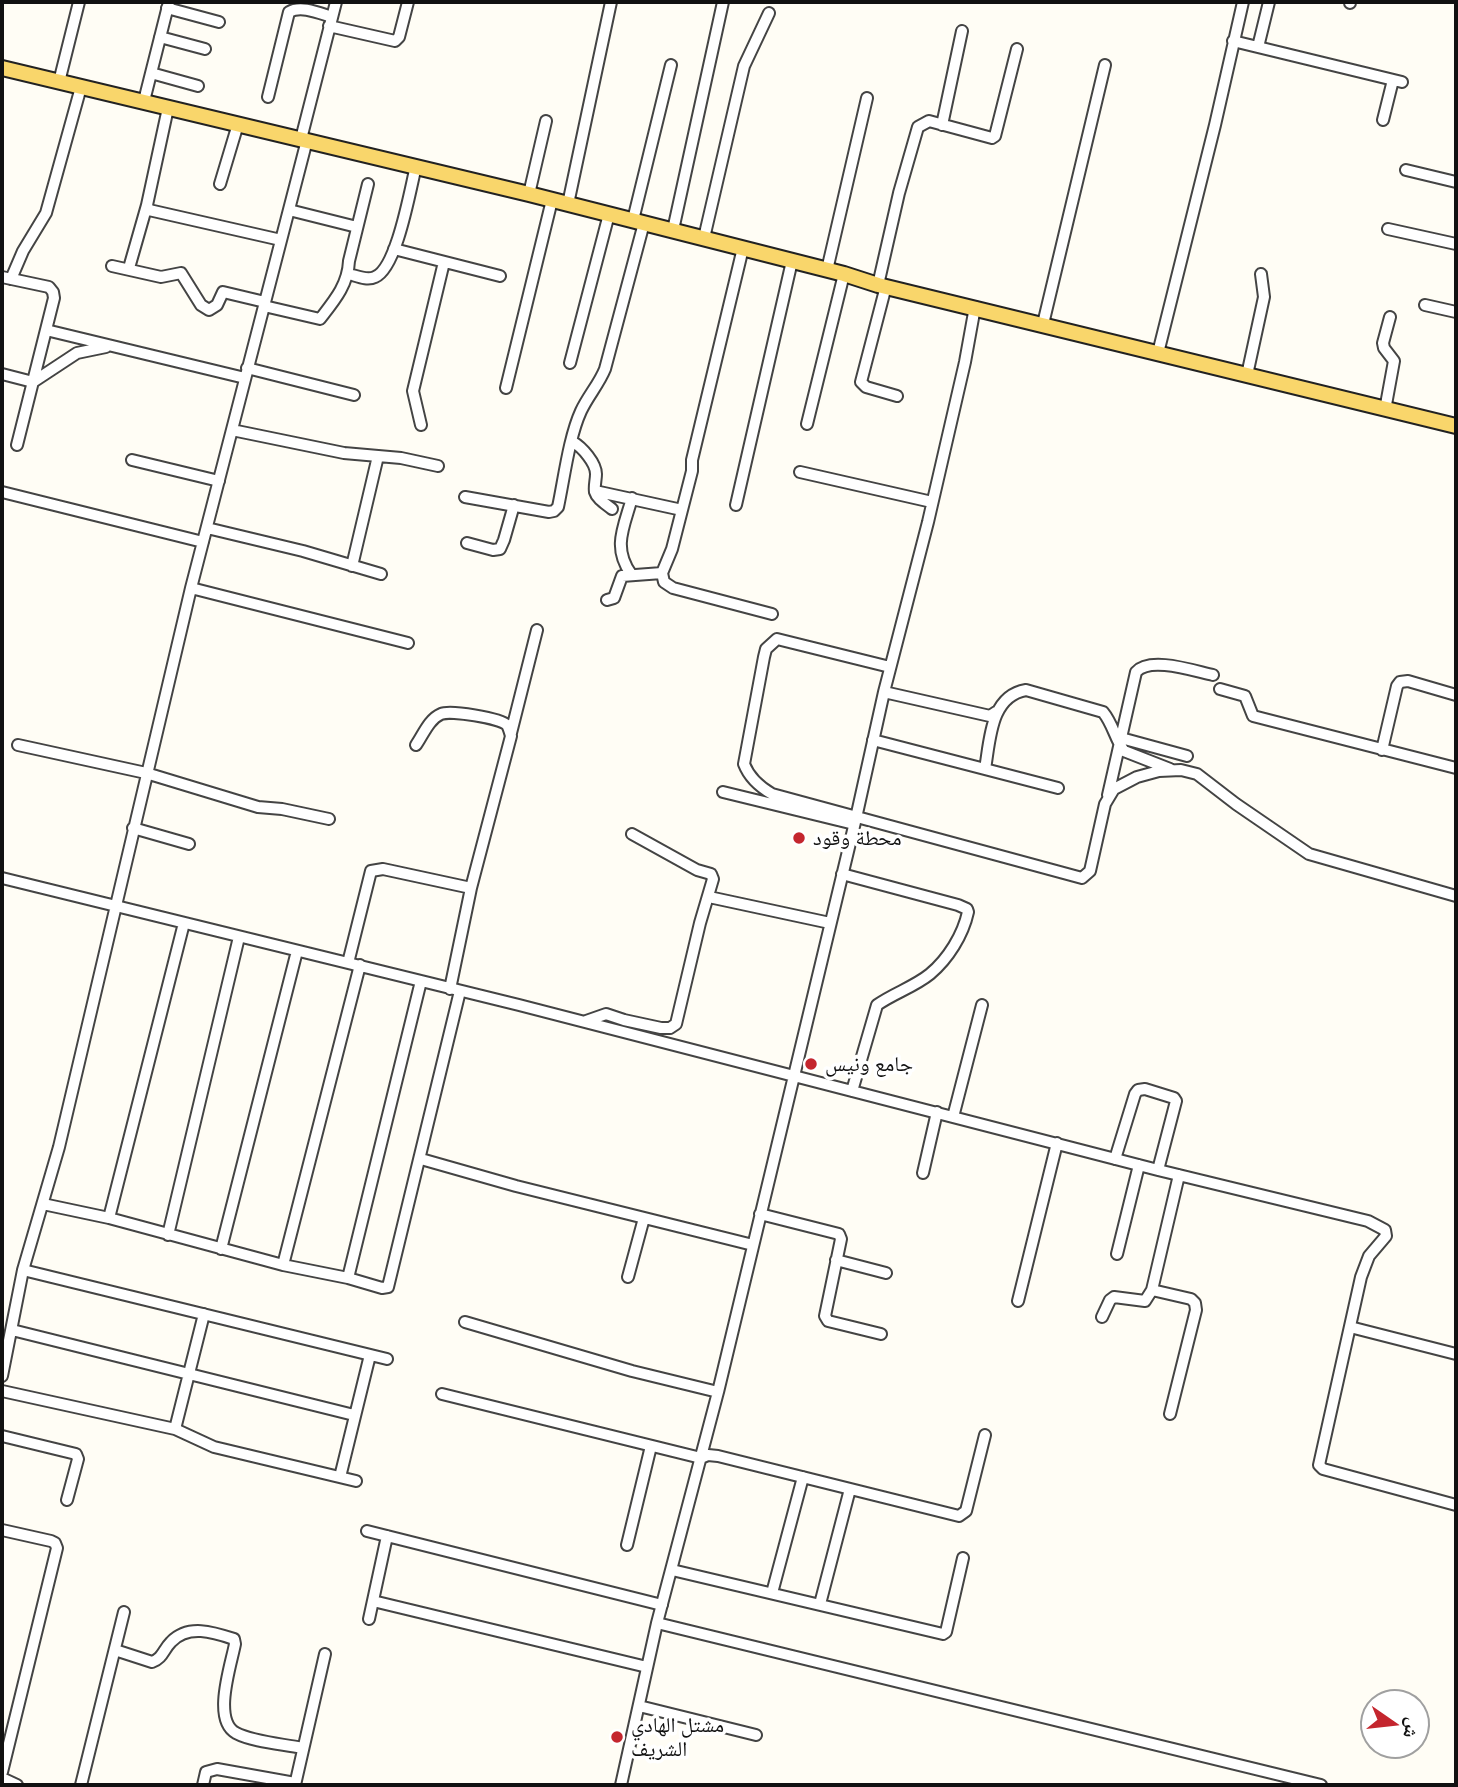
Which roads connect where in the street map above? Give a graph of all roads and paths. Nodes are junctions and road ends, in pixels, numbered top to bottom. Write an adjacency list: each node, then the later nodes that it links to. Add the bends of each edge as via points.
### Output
1 (79, 2): 22 (street)
2 (335, 2): 10 (street)
3 (408, 2): 10 (street, via 395,41)
4 (611, 2): 41 (street)
5 (723, 2): 48 (street)
6 (1243, 2): 14 (street)
7 (1269, 2): 15 (street)
8 (168, 5): 11 (street); 13 (street)
9 (769, 13): 49 (street, via 744,66)
10 (331, 21): 25 (street, via 301,9 289,12); 33 (street)
11 (219, 22)
12 (962, 31): 32 (street)
13 (160, 37): 16 (street); 21 (street)
14 (1233, 41): 15 (street); 73 (street)
15 (1258, 47): 29 (street, via 1397,81)
16 (205, 50)
17 (1017, 50): 32 (street, via 995,136)
18 (671, 65): 45 (street)
19 (1105, 65): 70 (street)
20 (2, 68): 22 (main road)
21 (151, 73): 23 (street); 27 (street)
22 (59, 82): 24 (main road)
23 (198, 86)
24 (81, 87): 27 (main road); 63 (street, via 46,213)
25 (268, 97)
26 (867, 98): 58 (street)
27 (144, 101): 28 (main road)
28 (168, 108): 31 (main road); 42 (street)
29 (1383, 120)
30 (546, 121): 39 (street)
31 (238, 124): 33 (main road); 37 (street)
32 (942, 125): 64 (street, via 923,123 915,137)
33 (304, 140): 34 (main road); 43 (street)
34 (416, 166): 39 (main road); 53 (street)
35 (1406, 170): 36 (street)
36 (1456, 182)
37 (220, 184)
38 (368, 184): 46 (street)
39 (529, 194): 40 (main road)
40 (552, 200): 41 (main road); 79 (street)
41 (568, 204): 44 (main road)
42 (146, 205): 50 (street, via 149,210); 57 (street)
43 (289, 210): 46 (street); 50 (street)
44 (609, 214): 45 (main road); 74 (street)
45 (639, 222): 48 (main road); 87 (street, via 605,369 581,411)
46 (357, 227): 59 (street)
47 (1388, 229): 51 (street)
48 (673, 230): 49 (main road)
49 (704, 238): 52 (main road)
50 (281, 240): 65 (street)
51 (1456, 244)
52 (743, 248): 54 (main road); 102 (street)
53 (394, 249): 55 (street); 59 (street, via 378,276 367,279)
54 (792, 261): 58 (main road); 100 (street)
55 (444, 262): 62 (street); 84 (street, via 413,391)
56 (112, 266): 57 (street)
57 (129, 268): 65 (street, via 162,277 181,273 209,310 223,292)
58 (827, 270): 60 (main road)
59 (349, 274): 65 (street, via 320,319)
60 (844, 274): 64 (main road); 83 (street)
61 (1261, 274): 77 (street, via 1264,297)
62 (500, 276)
63 (6, 278): 71 (street, via 49,287 53,292)
64 (882, 286): 67 (main road); 81 (street, via 861,382)
65 (264, 304): 75 (street)
66 (1424, 305): 68 (street)
67 (975, 307): 70 (main road); 98 (street)
68 (1456, 312)
69 (1390, 317): 82 (street, via 1383,343 1394,361)
70 (1043, 324): 73 (main road)
71 (46, 330): 72 (street); 78 (street)
72 (120, 348): 75 (street); 78 (street, via 76,353)
73 (1158, 353): 77 (main road)
74 (570, 363)
75 (246, 373): 80 (street); 86 (street)
76 (2, 374): 78 (street)
77 (1247, 375): 82 (main road)
78 (33, 382): 88 (street)
79 (506, 388)
80 (354, 395)
81 (897, 396)
82 (1385, 410): 85 (main road)
83 (807, 424)
84 (421, 425)
85 (1456, 426)
86 (232, 430): 89 (street); 93 (street)
87 (573, 442): 94 (street, via 594,466); 99 (street, via 558,507 554,511)
88 (17, 445)
89 (378, 456): 91 (street); 106 (street)
90 (132, 460): 93 (street)
91 (438, 466)
92 (800, 472): 98 (street)
93 (219, 481): 103 (street)
94 (595, 491): 97 (street); 101 (street)
95 (2, 492): 104 (street)
96 (466, 497): 99 (street)
97 (632, 498): 102 (street); 109 (street, via 619,548)
98 (932, 502): 115 (street)
99 (514, 505): 105 (street, via 500,549)
100 (736, 505)
101 (612, 509)
102 (682, 510): 107 (street)
103 (207, 528): 104 (street); 106 (street)
104 (203, 542): 110 (street)
105 (467, 543)
106 (352, 566): 108 (street)
107 (662, 573): 109 (street); 112 (street, via 664,582 673,588)
108 (381, 574)
109 (631, 574): 111 (street, via 622,576 614,598)
110 (191, 588): 114 (street); 131 (street)
111 (607, 600)
112 (772, 614)
113 (537, 630): 121 (street)
114 (408, 642)
115 (890, 667): 118 (street); 136 (street, via 777,639 764,657 745,767 772,794 842,813)
116 (1213, 675): 123 (street, via 1144,665 1136,672)
117 (1220, 689): 126 (street, via 1245,696 1253,716)
118 (884, 692): 120 (street, via 990,716); 122 (street)
119 (1456, 695): 126 (street, via 1400,682)
120 (996, 712): 123 (street, via 1026,690 1103,712); 129 (street)
121 (511, 736): 125 (street, via 505,724 443,713 434,718); 142 (street)
122 (873, 740): 129 (street); 136 (street)
123 (1120, 741): 127 (street); 130 (street, via 1131,754); 134 (street)
124 (18, 745): 131 (street)
125 (416, 745)
126 (1382, 750): 128 (street)
127 (1187, 756)
128 (1456, 768)
129 (985, 769): 132 (street)
130 (1172, 770): 134 (street, via 1122,784); 143 (street, via 1198,774 1309,854)
131 (146, 773): 135 (street, via 258,807); 137 (street)
132 (1058, 788)
133 (723, 792): 136 (street)
134 (1105, 804): 136 (street, via 1090,872 1082,878)
135 (329, 819)
136 (855, 821): 140 (street)
137 (132, 828): 139 (street); 145 (street)
138 (632, 834): 144 (street, via 713,876)
139 (189, 844)
140 (842, 874): 147 (street); 156 (street, via 958,905 968,912 960,936 929,975 877,1005)
141 (2, 878): 145 (street)
142 (471, 888): 150 (street, via 373,869); 152 (street)
143 (1456, 896)
144 (709, 897): 147 (street); 154 (street, via 676,1024 662,1028 603,1014)
145 (115, 907): 146 (street); 166 (street)
146 (184, 923): 148 (street); 169 (street)
147 (830, 923): 155 (street)
148 (239, 937): 149 (street); 170 (street)
149 (297, 951): 150 (street); 172 (street)
150 (354, 964): 151 (street); 175 (street)
151 (421, 981): 152 (street); 179 (street)
152 (455, 990): 154 (street); 161 (street)
153 (982, 1004): 158 (street)
154 (585, 1021): 155 (street)
155 (794, 1075): 156 (street); 167 (street)
156 (852, 1091): 157 (street)
157 (937, 1112): 158 (street); 164 (street)
158 (953, 1116): 159 (street)
159 (1057, 1143): 160 (street); 181 (street)
160 (1115, 1159): 162 (street); 163 (street, via 1135,1094 1145,1090 1176,1100)
161 (421, 1160): 168 (street); 179 (street, via 388,1287)
162 (1139, 1165): 163 (street); 173 (street)
163 (1158, 1170): 165 (street)
164 (923, 1173)
165 (1179, 1175): 180 (street); 185 (street, via 1368,1221 1385,1230 1386,1236 1365,1267)
166 (43, 1204): 169 (street); 176 (street)
167 (760, 1214): 171 (street); 174 (street, via 839,1234)
168 (644, 1217): 171 (street); 178 (street)
169 (109, 1218): 170 (street)
170 (168, 1236): 172 (street)
171 (753, 1245): 194 (street)
172 (221, 1249): 175 (street)
173 (1117, 1254)
174 (836, 1260): 177 (street); 187 (street, via 826,1319)
175 (283, 1265): 179 (street)
176 (23, 1270): 182 (street); 186 (street)
177 (886, 1273)
178 (628, 1277)
179 (348, 1278)
180 (1152, 1290): 183 (street, via 1145,1301 1114,1297); 196 (street, via 1195,1303)
181 (1018, 1301)
182 (204, 1314): 189 (street); 191 (street)
183 (1102, 1317)
184 (465, 1322): 194 (street)
185 (1350, 1327): 188 (street); 208 (street, via 1320,1467)
186 (12, 1330): 191 (street); 192 (street)
187 (881, 1334)
188 (1456, 1354)
189 (370, 1355): 190 (street); 197 (street)
190 (387, 1359)
191 (190, 1375): 197 (street); 198 (street)
192 (2, 1376)
193 (2, 1391): 198 (street)
194 (718, 1392): 202 (street)
195 (442, 1394): 201 (street)
196 (1170, 1414)
197 (355, 1415): 203 (street)
198 (175, 1429): 203 (street, via 214,1447)
199 (985, 1435): 206 (street, via 962,1516)
200 (2, 1436): 207 (street, via 76,1454)
201 (651, 1446): 202 (street); 212 (street)
202 (701, 1458): 204 (street, via 711,1454); 214 (street)
203 (340, 1477): 205 (street)
204 (803, 1477): 206 (street); 215 (street)
205 (356, 1481)
206 (850, 1489): 217 (street)
207 (67, 1500)
208 (1456, 1505)
209 (2, 1530): 228 (street, via 51,1541 57,1548)
210 (367, 1531): 211 (street)
211 (387, 1536): 216 (street); 218 (street)
212 (627, 1545)
213 (963, 1559): 217 (street, via 943,1634)
214 (672, 1570): 215 (street); 218 (street)
215 (772, 1593): 217 (street)
216 (373, 1601): 220 (street); 224 (street)
217 (820, 1604)
218 (662, 1605): 221 (street)
219 (124, 1612): 222 (street)
220 (369, 1619)
221 (657, 1623): 224 (street); 235 (street)
222 (114, 1650): 227 (street, via 152,1662 188,1631 233,1639 225,1720 235,1733); 232 (street)
223 (325, 1654): 227 (street)
224 (647, 1667): 225 (street)
225 (639, 1706): 226 (street); 234 (street)
226 (756, 1735)
227 (302, 1748): 230 (street)
228 (2, 1772)
229 (2, 1777): 231 (street)
230 (295, 1784): 233 (street, via 217,1769 206,1772)
231 (17, 1785)
232 (81, 1785)
233 (203, 1785)
234 (621, 1785)
235 (1321, 1785)

